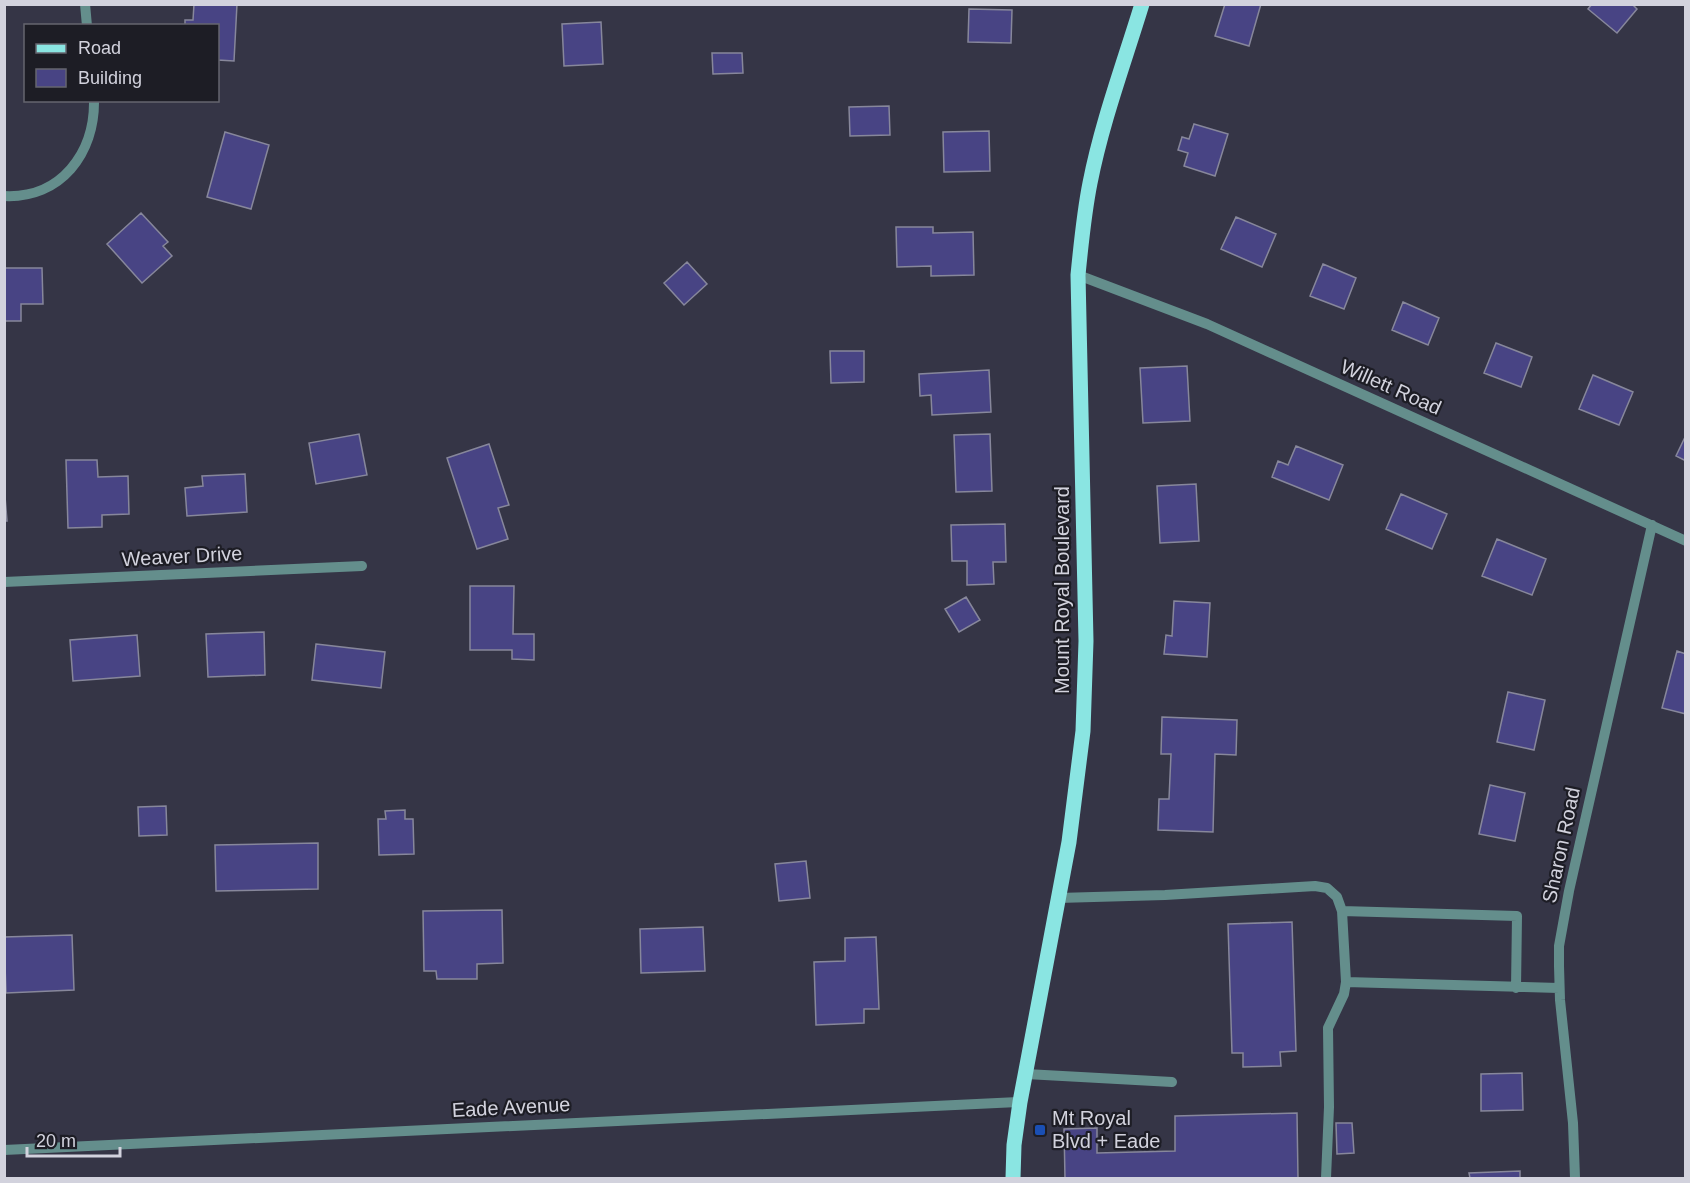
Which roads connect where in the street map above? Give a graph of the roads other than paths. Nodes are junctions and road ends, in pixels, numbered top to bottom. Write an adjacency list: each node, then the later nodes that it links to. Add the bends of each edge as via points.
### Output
1 (85, 4): 3 (street)
2 (1142, 4): 6 (main road, Mount Royal Boulevard, via 1090,180)
3 (87, 24)
4 (94, 102): 5 (street, via 91,136 61,180 28,195)
5 (4, 196)
6 (1078, 275): 7 (street, Willett Road, via 1207,324); 11 (main road, Mount Royal Boulevard, via 1086,641 1083,731)
7 (1652, 525): 8 (street, Willett Road); 15 (street, Sharon Road, via 1569,891 1559,946)
8 (1686, 541)
9 (362, 566): 10 (street, Weaver Drive)
10 (4, 582)
11 (1058, 898): 12 (street, via 1315,886 1327,888 1337,897); 16 (main road, Mount Royal Boulevard)
12 (1342, 911): 13 (street); 14 (street, via 1517,916)
13 (1346, 982): 14 (street); 21 (street, via 1328,1028)
14 (1516, 988): 15 (street)
15 (1559, 988): 22 (street, Sharon Road)
16 (1026, 1074): 17 (street); 18 (main road, Mount Royal Boulevard)
17 (1172, 1082)
18 (1020, 1102): 19 (street, Eade Avenue); 20 (main road, Mount Royal Boulevard)
19 (4, 1150)
20 (1012, 1179)
21 (1326, 1179)
22 (1575, 1179)

